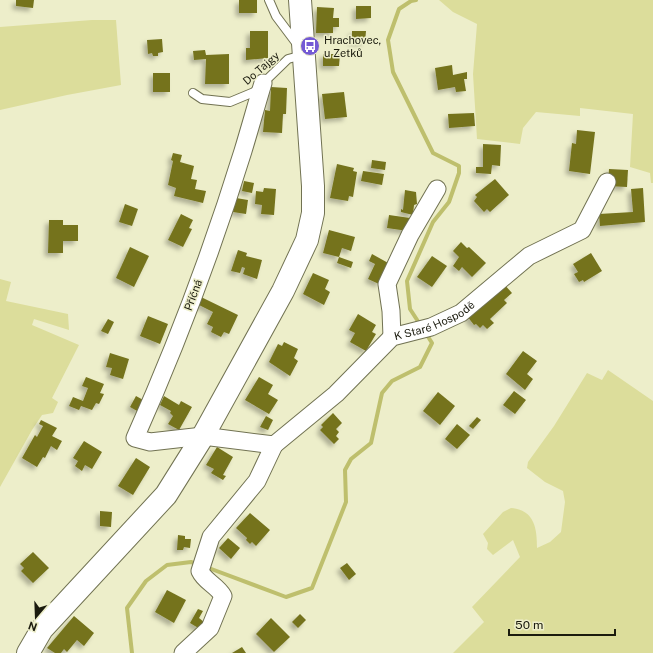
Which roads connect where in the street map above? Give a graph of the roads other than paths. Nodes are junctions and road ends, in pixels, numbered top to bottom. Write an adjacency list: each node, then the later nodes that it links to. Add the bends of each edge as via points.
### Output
1 (269, 0): 3 (lane, via 276,16)
2 (300, 0): 3 (street)
3 (304, 55): 4 (lane, Do Tajgy, via 288,59); 9 (street, via 313,193 313,212 307,240 284,291)
4 (263, 83): 5 (lane, Do Tajgy, via 254,92 230,102 202,99); 9 (street, Příčná, via 243,151 197,285 168,363 135,438 150,442)
5 (193, 93)
6 (607, 182): 8 (street, K Staré Hospodě, via 582,230 529,256 461,313 431,327)
7 (436, 189): 8 (street, via 410,235 387,284)
8 (392, 337): 10 (street, K Staré Hospodě, via 336,394)
9 (203, 436): 10 (street); 11 (street, via 166,495 42,629)
10 (274, 445): 12 (street, via 257,481 211,537 201,566 203,577 219,588 223,596 210,628)
11 (28, 653)
12 (183, 653)

